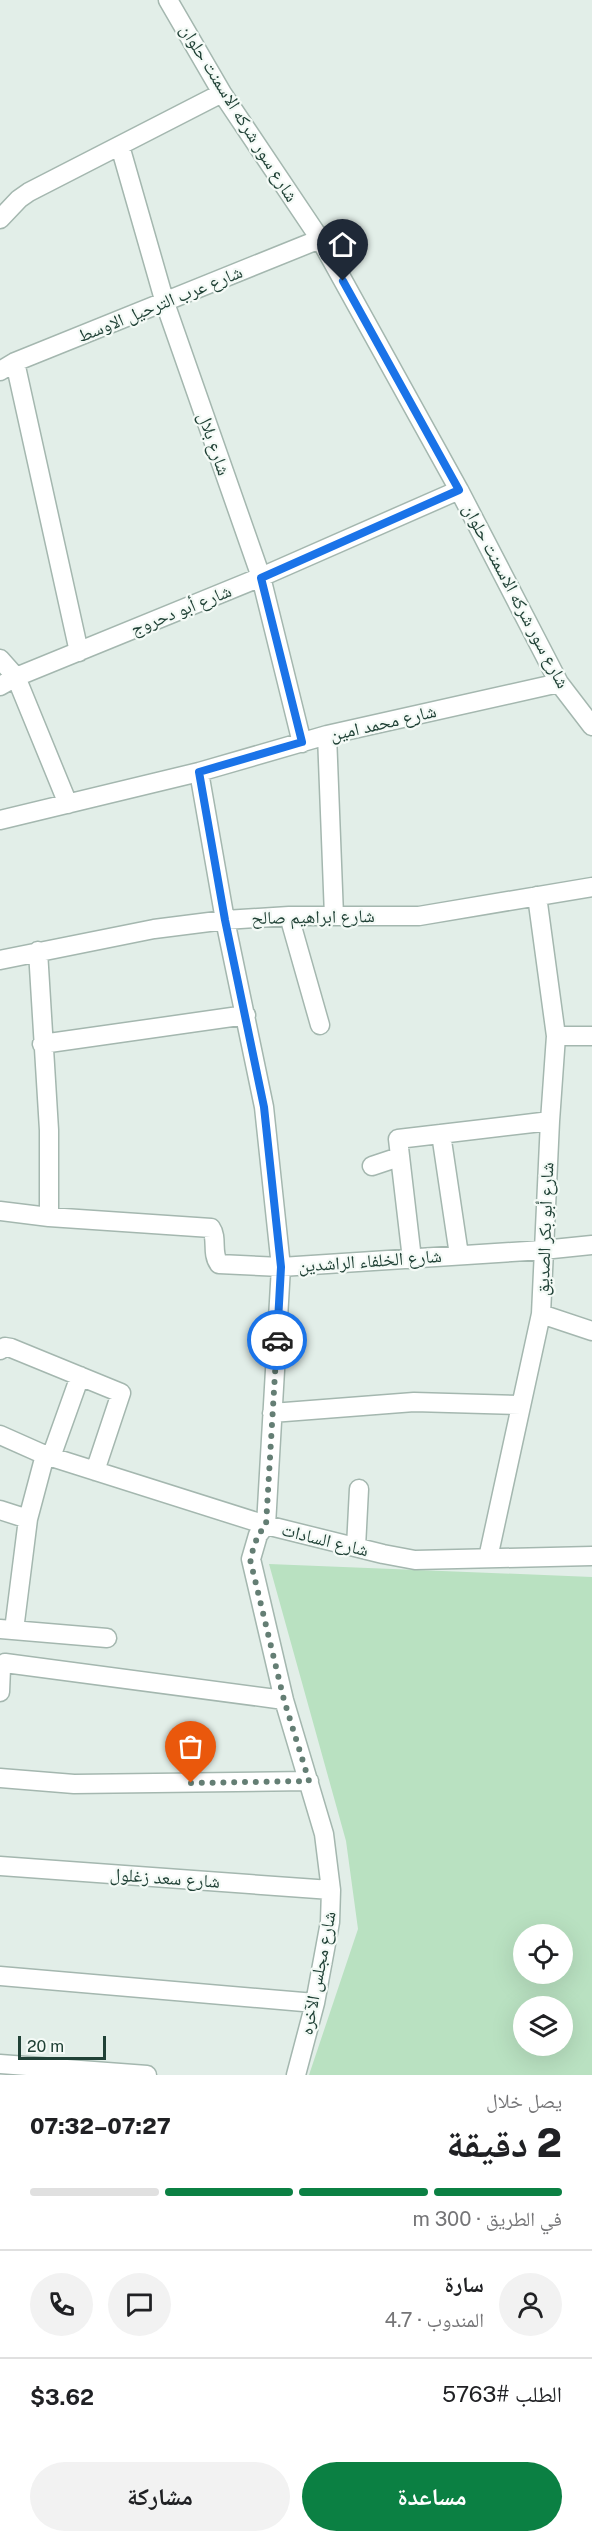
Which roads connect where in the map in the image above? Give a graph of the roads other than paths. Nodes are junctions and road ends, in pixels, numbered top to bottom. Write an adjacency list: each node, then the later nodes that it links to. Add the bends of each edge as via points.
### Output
1 (168, 0): 2 (street, شارع سور شركه الاسمنت حلوان)
2 (222, 93): 3 (street); 5 (street, شارع سور شركه الاسمنت حلوان)
3 (120, 146): 4 (street, via 29,192); 6 (street, شارع بلال)
4 (0, 219)
5 (320, 239): 6 (street, شارع عرب الترحيل الاوسط); 8 (street, شارع سور شركه الاسمنت حلوان)
6 (165, 303): 7 (street, شارع عرب الترحيل الاوسط); 9 (street, شارع بلال)
7 (8, 366): 10 (street)
8 (459, 490): 9 (street, شارع أبو دحروج); 13 (street, شارع سور شركه الاسمنت حلوان)
9 (261, 578): 10 (street, شارع أبو دحروج); 16 (street, شارع بلال)
10 (79, 652): 12 (street, شارع أبو دحروج)
11 (0, 658): 12 (street)
12 (8, 682): 18 (street)
13 (559, 683): 14 (street, شارع سور شركه الاسمنت حلوان); 15 (street, شارع محمد امين)
14 (592, 726)
15 (327, 735): 16 (street, شارع محمد امين); 23 (street)
16 (302, 742): 17 (street, شارع محمد امين)
17 (199, 772): 18 (street, شارع محمد امين); 24 (street)
18 (68, 804): 19 (street, شارع محمد امين)
19 (0, 820)
20 (592, 886): 21 (street, شارع ابراهيم صالح)
21 (537, 896): 23 (street, شارع ابراهيم صالح, via 419,916); 29 (street, شارع أبو بكر الصديق)
22 (290, 916): 23 (street, شارع ابراهيم صالح); 24 (street, شارع ابراهيم صالح); 28 (street)
23 (334, 916)
24 (225, 920): 25 (street, شارع ابراهيم صالح); 27 (street)
25 (38, 951): 26 (street, شارع ابراهيم صالح); 31 (street)
26 (0, 960)
27 (246, 1015): 31 (street); 42 (street, via 264,1107)
28 (320, 1025)
29 (556, 1036): 30 (street); 32 (street, شارع أبو بكر الصديق)
30 (592, 1036)
31 (42, 1044): 37 (street, via 49,1130)
32 (550, 1121): 33 (street); 39 (street, شارع أبو بكر الصديق)
33 (441, 1134): 34 (street, via 398,1139); 40 (street)
34 (399, 1157): 35 (street); 41 (street)
35 (372, 1166)
36 (0, 1211): 37 (street, شارع الخلفاء الراشدين)
37 (49, 1217): 42 (street, شارع الخلفاء الراشدين, via 211,1228 219,1264)
38 (592, 1245): 39 (street, شارع الخلفاء الراشدين)
39 (543, 1250): 40 (street, شارع الخلفاء الراشدين); 43 (street, شارع أبو بكر الصديق)
40 (459, 1255): 41 (street, شارع الخلفاء الراشدين)
41 (412, 1259): 42 (street, شارع الخلفاء الراشدين)
42 (281, 1267): 48 (street)
43 (542, 1314): 44 (street); 47 (street, شارع أبو بكر الصديق)
44 (592, 1331)
45 (0, 1350): 46 (street, via 10,1348)
46 (80, 1376): 50 (street); 51 (street, via 122,1395)
47 (521, 1405): 48 (street, via 414,1402); 58 (street, شارع أبو بكر الصديق)
48 (272, 1413): 55 (street)
49 (0, 1436): 50 (street, شارع السادات)
50 (48, 1456): 51 (street, شارع السادات); 54 (street)
51 (95, 1471): 55 (street, شارع السادات)
52 (359, 1489): 56 (street)
53 (0, 1510): 54 (street)
54 (28, 1519): 59 (street)
55 (266, 1525): 56 (street, شارع السادات); 62 (street, شارع مجلس الآخره, via 255,1541 250,1559)
56 (356, 1547): 58 (street, شارع السادات, via 415,1560)
57 (592, 1556): 58 (street, شارع السادات)
58 (489, 1558)
59 (7, 1629): 60 (street)
60 (108, 1638)
61 (0, 1692): 62 (street, via 1,1668 5,1663)
62 (284, 1700): 64 (street, شارع مجلس الآخره)
63 (0, 1778): 64 (street, via 74,1784)
64 (309, 1781): 66 (street, شارع مجلس الآخره, via 324,1834)
65 (0, 1866): 66 (street, شارع سعد زغلول)
66 (331, 1890): 68 (street, شارع مجلس الآخره, via 330,1922)
67 (0, 1976): 68 (street)
68 (315, 2003): 71 (street, شارع مجلس الآخره)
69 (0, 2064): 70 (street)
70 (147, 2075)
71 (296, 2075)

